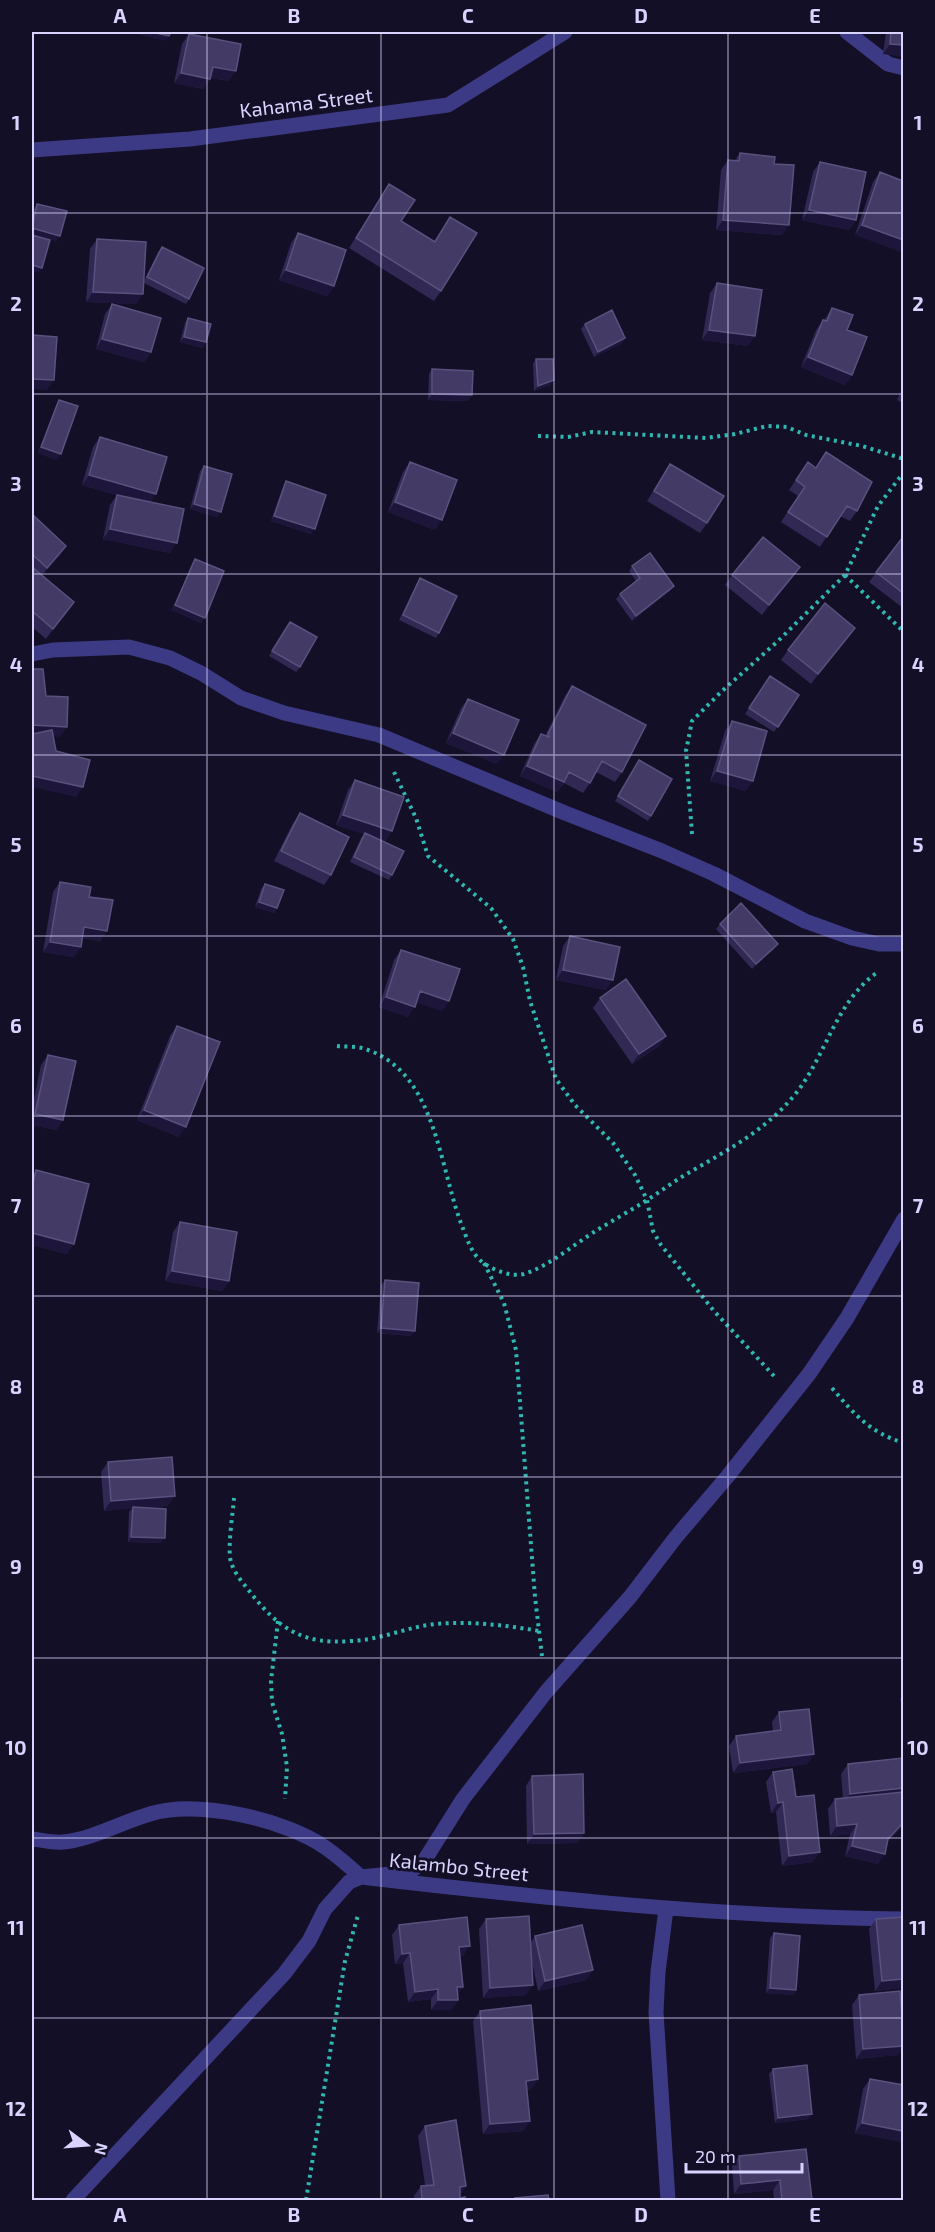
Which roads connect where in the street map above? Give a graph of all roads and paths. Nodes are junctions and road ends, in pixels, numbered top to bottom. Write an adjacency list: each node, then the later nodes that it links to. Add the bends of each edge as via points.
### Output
1 (565, 32): 4 (street, Kahama Street, via 448,105 190,139)
2 (847, 32): 3 (street, via 888,64)
3 (903, 68)
4 (32, 150)
5 (538, 436): 6 (path, via 592,432 706,438 767,426 786,427)
6 (903, 459)
7 (903, 472): 8 (path, via 878,506)
8 (845, 575): 9 (path); 12 (path, via 692,722 686,751 691,832)
9 (903, 632)
10 (32, 654): 11 (street, via 129,647 170,658 241,698 284,713)
11 (379, 735): 12 (street); 15 (path, via 416,818 428,856 491,908 513,939 556,1079 575,1106 613,1143)
12 (714, 874): 13 (street, via 805,921 852,938)
13 (902, 945): 15 (path, via 893,960 865,981 850,999 792,1099 730,1150)
14 (337, 1046): 17 (path, via 367,1049 391,1062 413,1083 435,1132 459,1220 473,1253)
15 (647, 1200): 17 (path, via 527,1273 502,1272); 19 (path, via 656,1238)
16 (903, 1219): 18 (street, via 847,1318)
17 (484, 1263): 23 (path, via 504,1303 516,1350)
18 (811, 1370): 19 (street); 20 (path, via 861,1421 878,1434)
19 (789, 1398): 24 (street, via 630,1597)
20 (903, 1443)
21 (234, 1498): 22 (path, via 230,1561 265,1611)
22 (278, 1621): 23 (path, via 292,1632 325,1642 387,1636 434,1624 493,1623); 25 (path, via 271,1681 286,1767)
23 (539, 1631): 24 (path)
24 (546, 1692): 27 (street, via 463,1799 424,1861 401,1874)
25 (282, 1827): 26 (street, Kalambo Street, via 239,1814 184,1809 153,1813 63,1842); 27 (street, Kalambo Street, via 325,1847)
26 (32, 1839)
27 (361, 1877): 28 (street, Kalambo Street); 30 (street, via 349,1882 325,1909 284,1974); 31 (path, via 360,1905 345,1961)
28 (666, 1909): 29 (street, Kalambo Street); 32 (street, via 656,2012)
29 (903, 1919)
30 (73, 2200)
31 (306, 2200)
32 (668, 2200)

